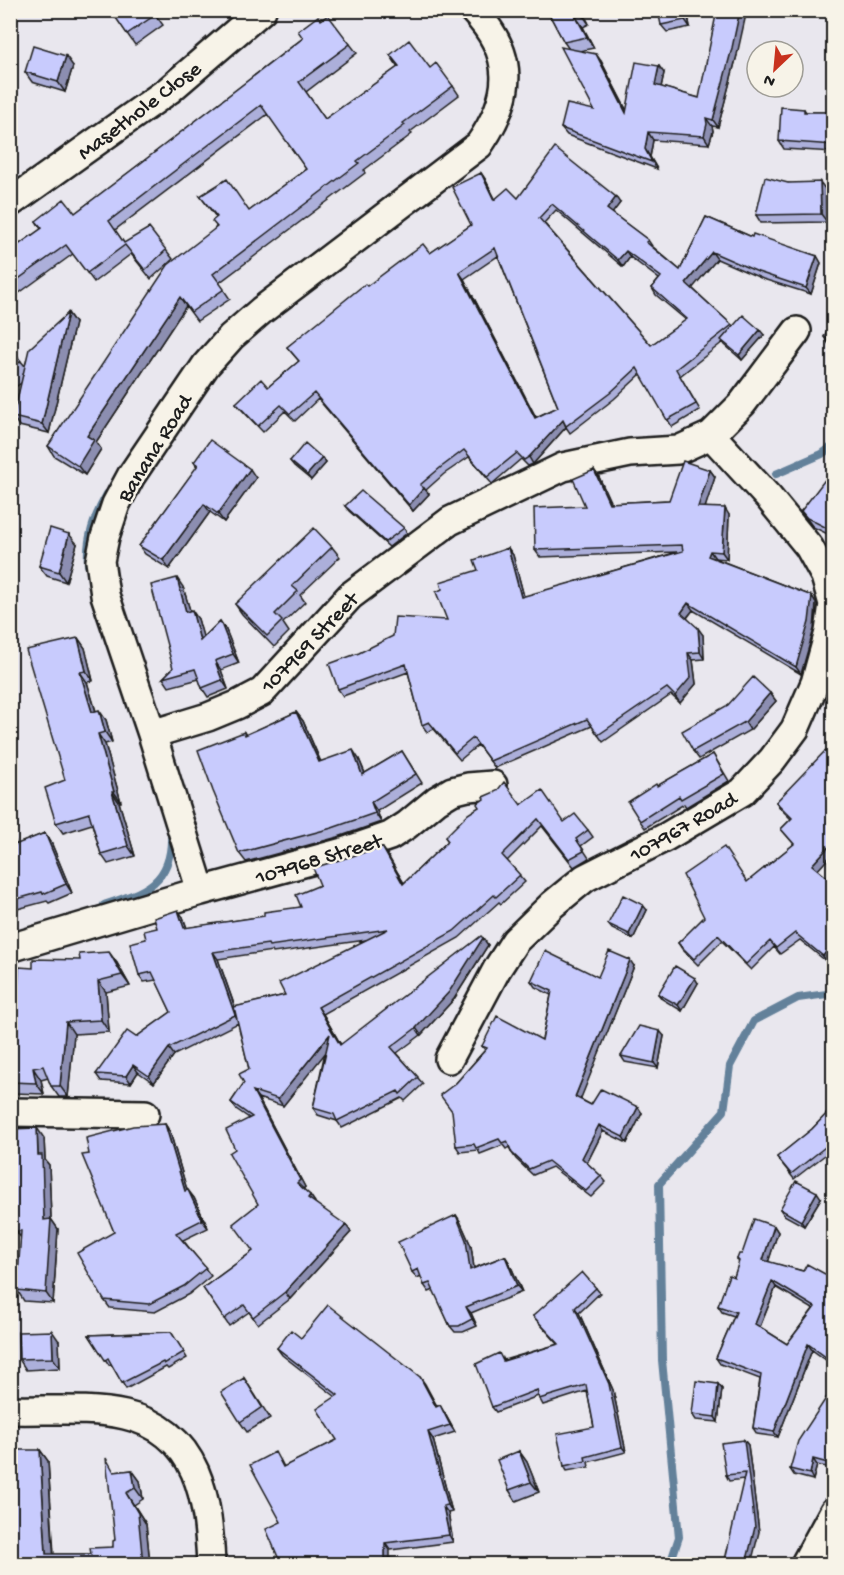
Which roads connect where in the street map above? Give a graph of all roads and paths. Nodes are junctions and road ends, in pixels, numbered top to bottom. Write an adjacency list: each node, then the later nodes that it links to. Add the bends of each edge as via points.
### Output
1 (262, 10): 3 (street, Masethole Close, via 169,90)
2 (472, 10): 6 (street, Banana Road, via 487,26 500,51 505,74 503,100 479,145 262,310 231,338 206,365 174,411 116,504 100,561 105,595)
3 (10, 203)
4 (797, 331): 5 (street, via 742,404)
5 (711, 435): 6 (street, 107969 Street, via 678,450 630,453 563,467 450,521 350,596 262,692 208,717); 10 (street, 107967 Road, via 809,547 825,576 833,604 830,632 815,683 795,729 742,792 585,878 515,941)
6 (152, 734): 8 (street, Banana Road)
7 (493, 785): 8 (street, 107968 Street, via 452,790 390,836)
8 (201, 891): 9 (street)
9 (10, 948)
10 (448, 1059)
11 (10, 1112): 12 (street)
12 (145, 1114)
13 (10, 1410): 15 (street, via 118,1414 163,1432 182,1448 203,1490)
14 (834, 1512): 16 (street)
15 (211, 1564)
16 (805, 1564)

